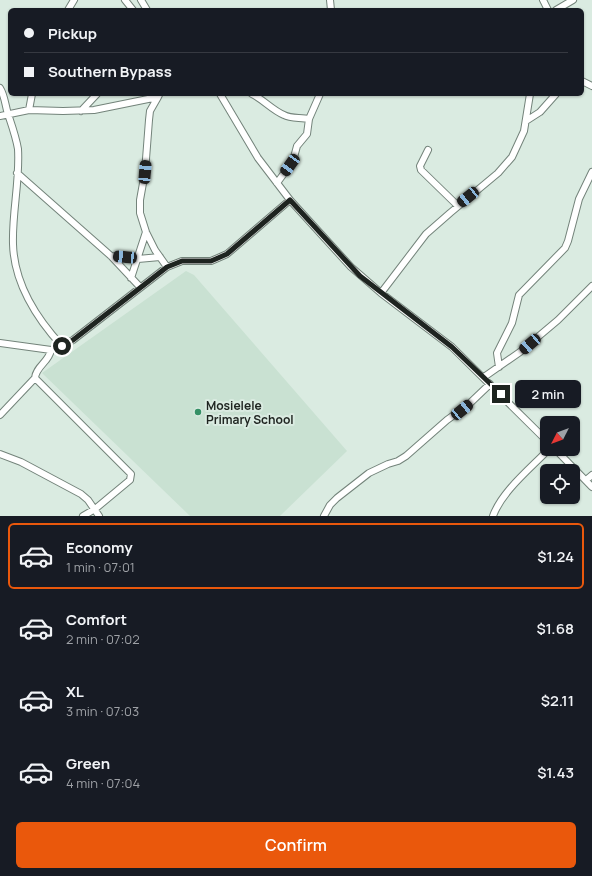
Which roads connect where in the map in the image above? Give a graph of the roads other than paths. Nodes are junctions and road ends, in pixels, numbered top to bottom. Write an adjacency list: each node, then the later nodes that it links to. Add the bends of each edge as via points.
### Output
1 (124, 0): 3 (street)
2 (572, 0): 4 (street)
3 (131, 8)
4 (559, 8)
5 (0, 88): 16 (street, via 4,94)
6 (32, 96): 14 (street)
7 (95, 96): 15 (street)
8 (159, 96): 15 (street); 26 (street, via 150,111 140,200 140,213)
9 (221, 96): 23 (street, via 250,147)
10 (256, 96): 18 (street, via 289,118)
11 (319, 96): 18 (street)
12 (530, 96): 19 (street)
13 (554, 96): 19 (street, via 540,112)
14 (29, 110): 15 (street); 16 (street)
15 (81, 111)
16 (8, 114): 17 (street); 22 (street, via 16,136)
17 (0, 116)
18 (309, 119): 23 (street, via 307,134 297,146 293,161)
19 (526, 121): 25 (street, via 520,142 512,157 498,173)
20 (428, 150): 25 (street, via 420,170)
21 (592, 172): 40 (street, via 579,199 564,248 519,295 512,323 497,353)
22 (17, 173): 27 (street); 38 (street, via 13,221 16,266 36,313)
23 (277, 184): 24 (street)
24 (290, 200): 30 (street, via 227,254 211,261 182,261); 35 (street, via 351,267)
25 (458, 206): 35 (street, via 426,234)
26 (146, 232): 28 (street); 29 (street)
27 (110, 256): 29 (street); 31 (street)
28 (160, 257): 29 (street); 30 (street)
29 (138, 259): 31 (street)
30 (167, 267): 33 (street)
31 (131, 278): 33 (street)
32 (592, 286): 36 (street)
33 (140, 287): 38 (street)
34 (592, 292): 36 (street)
35 (381, 293): 41 (street, via 447,342)
36 (580, 298): 40 (street, via 558,320)
37 (0, 344): 39 (street)
38 (62, 346): 39 (street)
39 (51, 350): 42 (street, via 50,356 38,369)
40 (499, 367): 41 (street)
41 (484, 377): 43 (street)
42 (35, 378): 44 (street); 52 (street, via 131,474 130,480)
43 (490, 384): 45 (street); 55 (street, via 406,456 369,473 337,498)
44 (0, 415)
45 (540, 434)
46 (0, 454): 52 (street, via 21,462 81,494)
47 (542, 456): 56 (street, via 501,501)
48 (562, 456): 50 (street)
49 (592, 475): 50 (street)
50 (586, 480): 51 (street)
51 (592, 487)
52 (95, 509): 53 (street); 54 (street)
53 (83, 516)
54 (99, 516)
55 (324, 516)
56 (493, 516)

